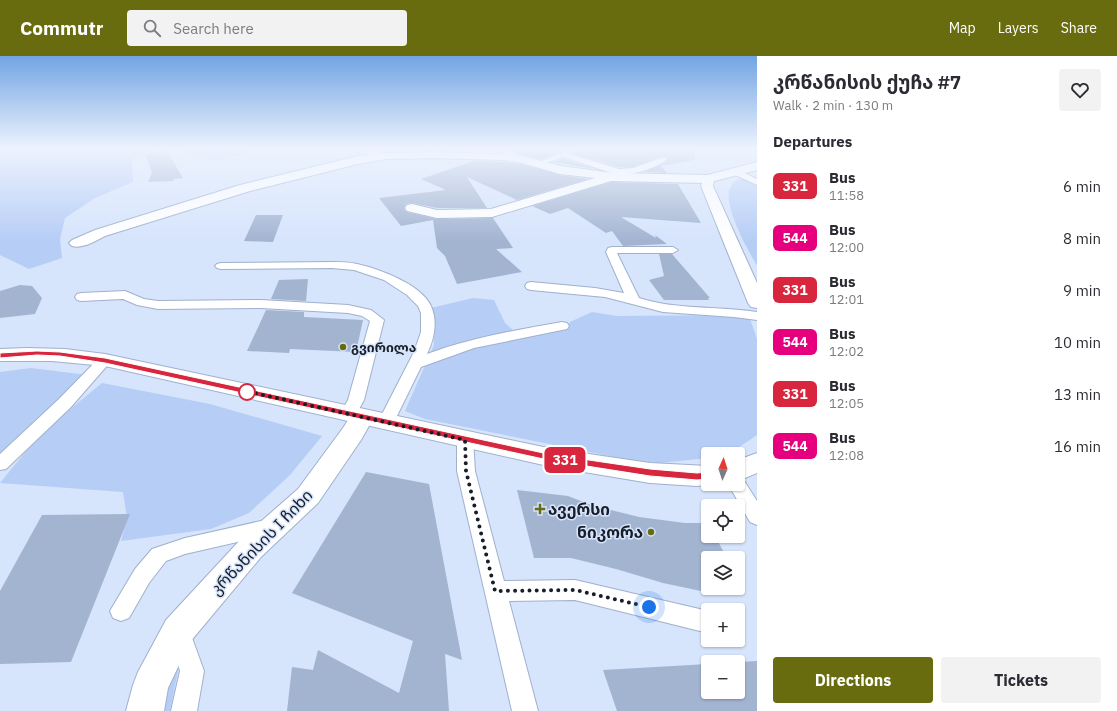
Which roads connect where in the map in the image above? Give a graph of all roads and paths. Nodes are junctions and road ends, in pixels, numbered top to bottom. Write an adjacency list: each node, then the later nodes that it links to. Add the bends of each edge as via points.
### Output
1 (708, 179): 11 (street, via 707,186)
2 (279, 180): 5 (street, via 150,217)
3 (604, 180): 4 (street, via 492,213 436,214)
4 (412, 208)
5 (77, 243)
6 (673, 250): 10 (lane, via 612,250)
7 (221, 266): 16 (lane, via 332,265 355,267 388,278 411,292 424,304 427,313 428,332)
8 (531, 286): 10 (lane, via 619,295)
9 (81, 297): 17 (lane, via 125,295 158,305 261,304 348,309 366,313 377,320 356,400)
10 (634, 301): 12 (lane, via 664,308 735,312)
11 (757, 303)
12 (757, 316)
13 (562, 326): 16 (lane, via 466,346 436,354)
14 (0, 355): 15 (street, via 60,354)
15 (105, 360): 17 (street); 20 (lane, via 65,403)
16 (416, 364): 17 (lane)
17 (365, 418): 18 (street); 25 (street, კრწანისის I ჩიხი, via 308,496)
18 (465, 440): 22 (street, via 548,457 650,473); 26 (lane, via 466,471)
19 (757, 462): 21 (street)
20 (0, 464)
21 (745, 468)
22 (701, 476)
23 (741, 491): 24 (lane)
24 (757, 517)
25 (277, 525): 27 (lane, via 185,546 159,555 142,576); 29 (street, კრწანისის I ჩიხი, via 252,548)
26 (495, 591): 28 (lane, via 575,590); 32 (lane)
27 (121, 611)
28 (701, 620)
29 (178, 631): 30 (street, კრწანისის I ჩიხი, via 151,685); 31 (lane, via 192,671)
30 (145, 711)
31 (184, 711)
32 (525, 711)

